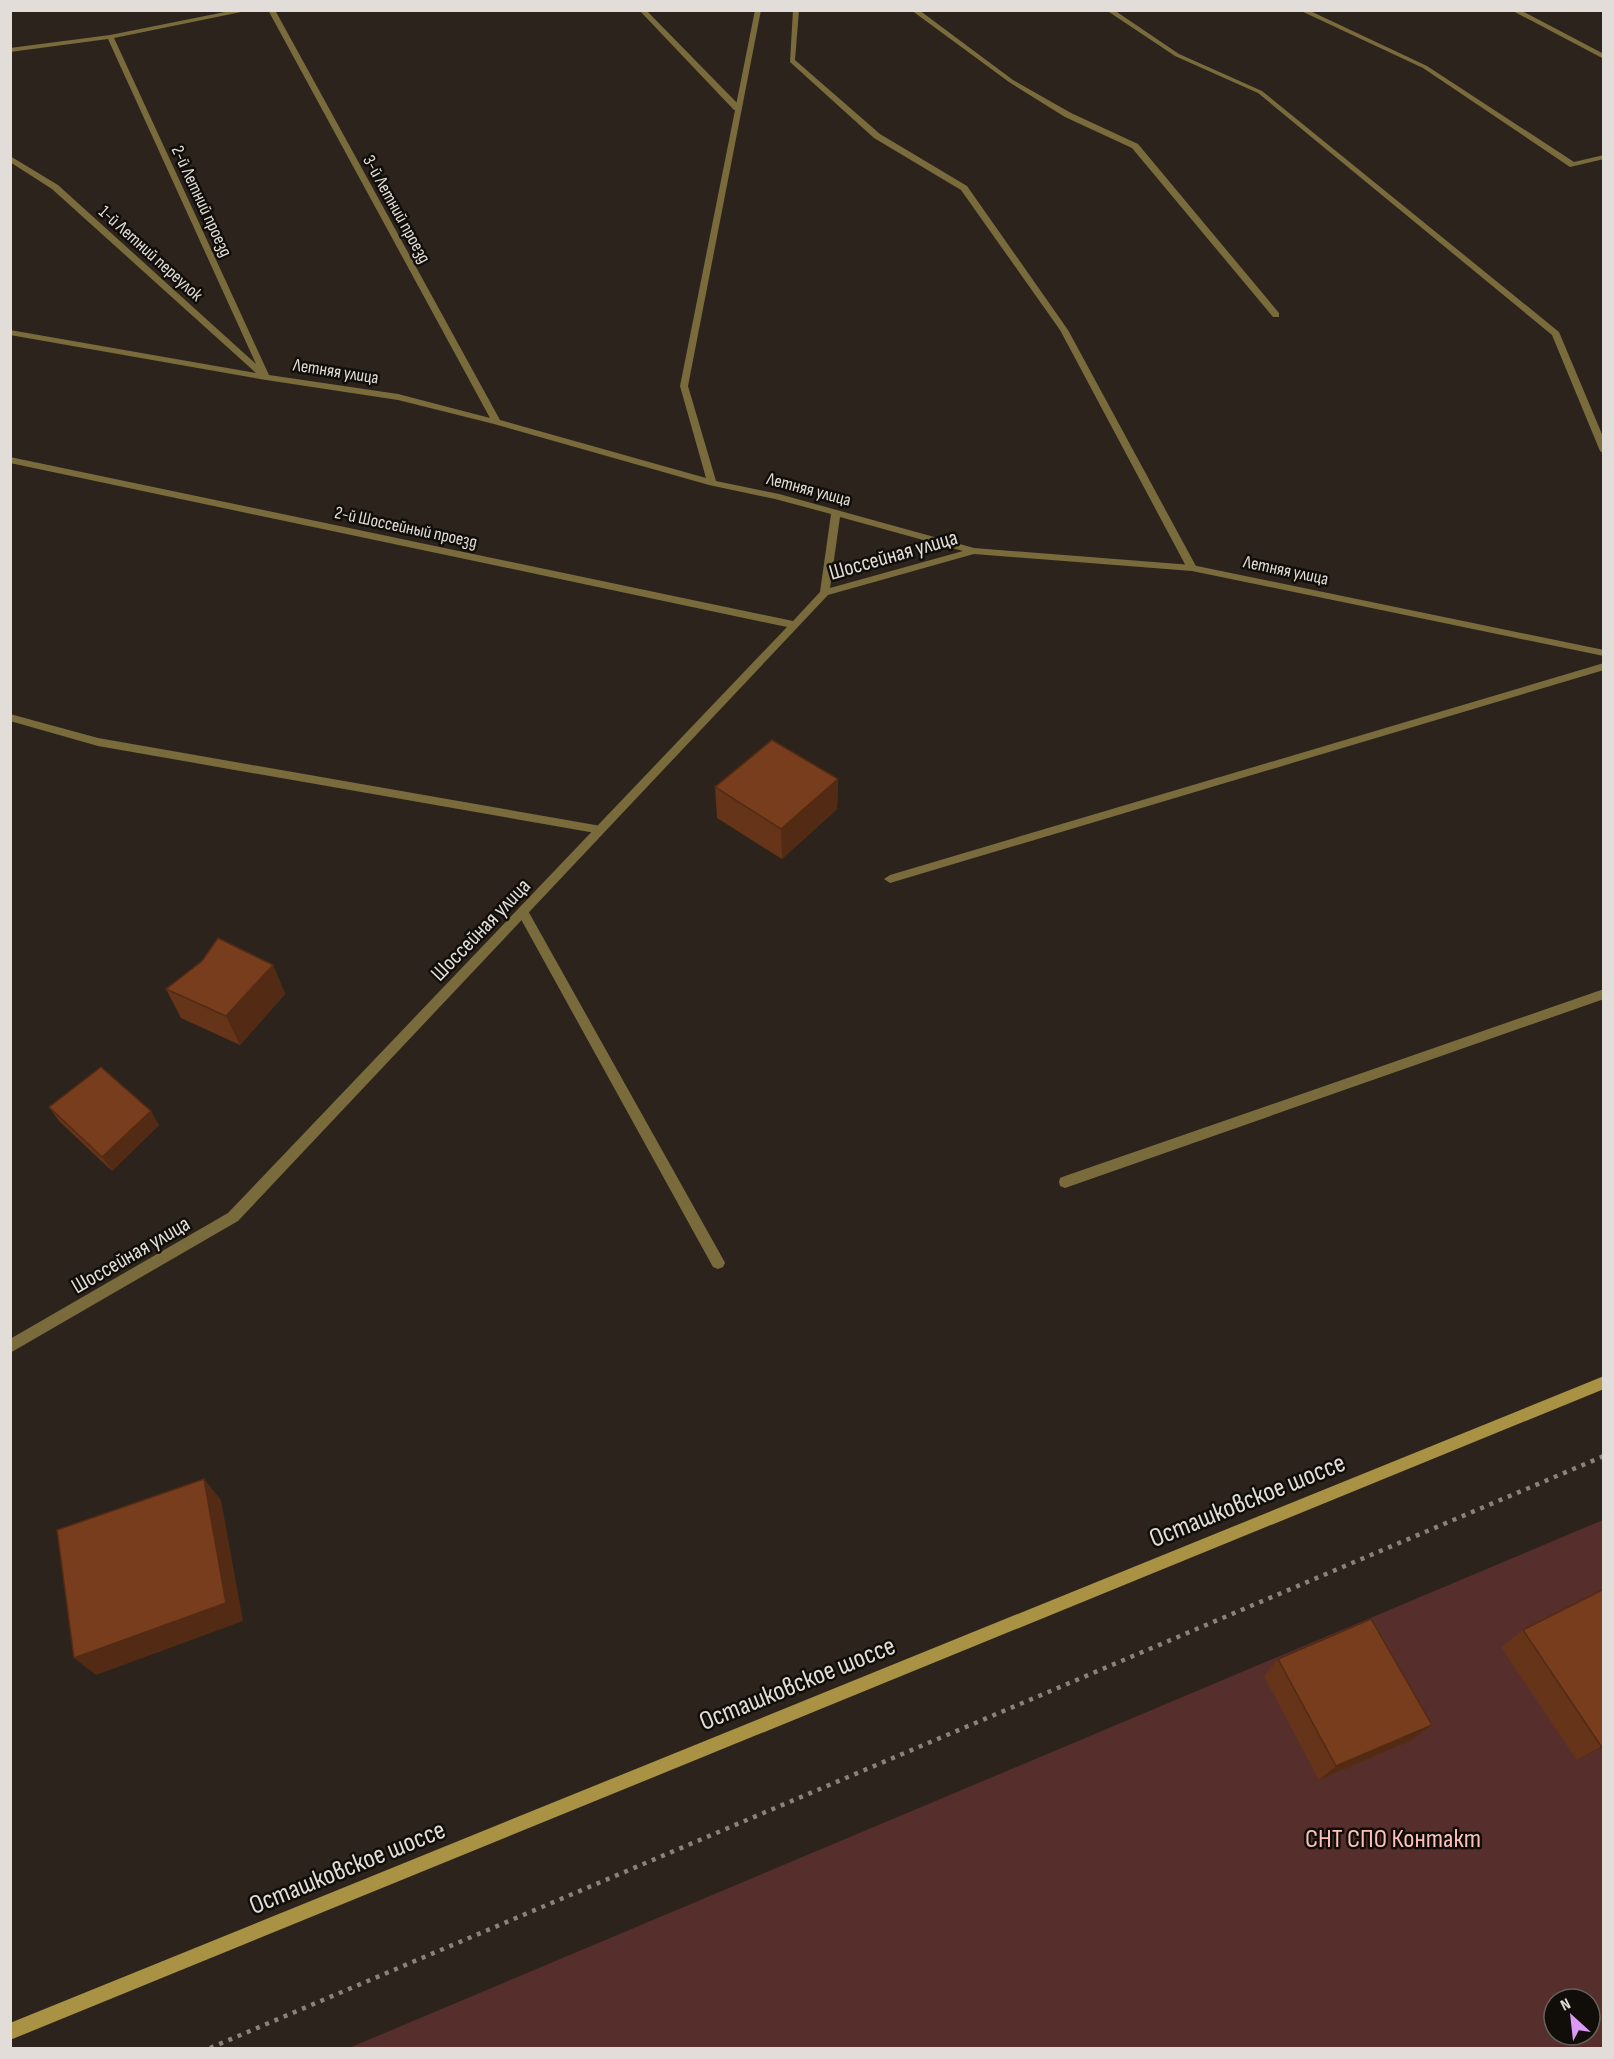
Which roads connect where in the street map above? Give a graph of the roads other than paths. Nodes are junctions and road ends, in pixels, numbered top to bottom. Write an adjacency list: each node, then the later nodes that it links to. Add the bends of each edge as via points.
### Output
1 (248, 10): 10 (street)
2 (271, 10): 19 (street, 3-й Летний проезд)
3 (642, 10): 13 (street)
4 (758, 10): 13 (street)
5 (796, 10): 25 (street, via 792,61 877,136 964,188 1064,330)
6 (914, 10): 16 (street, via 1011,81 1068,115 1135,146)
7 (1109, 10): 20 (street, via 1177,55 1260,92 1556,334)
8 (1302, 10): 14 (street, via 1425,66 1573,165)
9 (1514, 10): 12 (street)
10 (110, 37): 11 (street); 18 (street, 2-й Летний проезд)
11 (10, 50)
12 (1604, 57)
13 (737, 108): 22 (street, via 684,386)
14 (1604, 157)
15 (10, 158): 18 (street, 1-й Летний переулок, via 54,187)
16 (1276, 315)
17 (10, 332): 18 (street, Летняя улица)
18 (266, 377): 19 (street, Летняя улица, via 398,397)
19 (496, 422): 22 (street, Летняя улица)
20 (1604, 451)
21 (10, 460): 27 (street, 2-й Шоссейный проезд)
22 (712, 483): 23 (street, Летняя улица)
23 (836, 513): 24 (street, Летняя улица); 26 (street)
24 (974, 551): 25 (street, Летняя улица); 26 (street, Шоссейная улица)
25 (1192, 568): 28 (street, Летняя улица)
26 (825, 593): 27 (street, Шоссейная улица)
27 (795, 625): 31 (street, Шоссейная улица)
28 (1604, 653)
29 (1604, 666): 32 (street)
30 (10, 717): 31 (street, via 98,742)
31 (601, 830): 33 (street, Шоссейная улица)
32 (890, 879)
33 (523, 912): 36 (street); 37 (street, Шоссейная улица, via 233,1216)
34 (1604, 994): 35 (street)
35 (1065, 1182)
36 (718, 1263)
37 (10, 1347)
38 (1604, 1382): 39 (main road, Осташковское шоссе)
39 (10, 2032)

